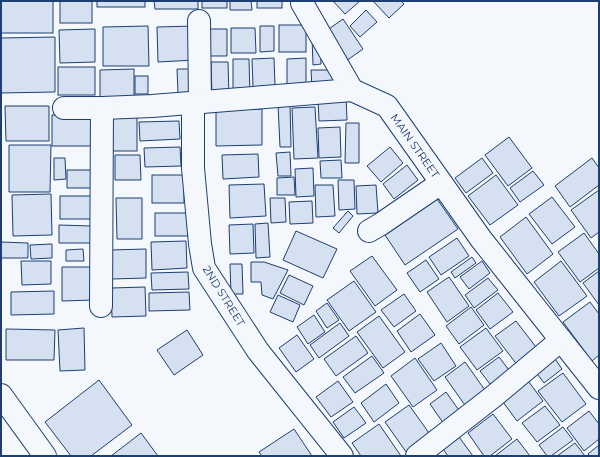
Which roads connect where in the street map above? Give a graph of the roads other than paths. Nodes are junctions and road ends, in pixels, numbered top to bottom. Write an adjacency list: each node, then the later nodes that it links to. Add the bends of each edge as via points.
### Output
1 (302, 3): 3 (street)
2 (199, 21): 4 (street, 2ND STREET)
3 (352, 90): 4 (street, MAIN STREET); 7 (street, MAIN STREET, via 387,106)
4 (196, 103): 6 (street, MAIN STREET); 14 (street, 2ND STREET, via 193,168 204,268 258,351)
5 (64, 108): 6 (street, MAIN STREET)
6 (102, 108): 9 (street)
7 (441, 183): 8 (street); 10 (street, MAIN STREET, via 480,239)
8 (369, 231)
9 (101, 306)
10 (561, 340): 11 (street, MAIN STREET); 15 (street)
11 (599, 388)
12 (1, 395): 13 (street)
13 (45, 456)
14 (342, 456)
15 (417, 456)

